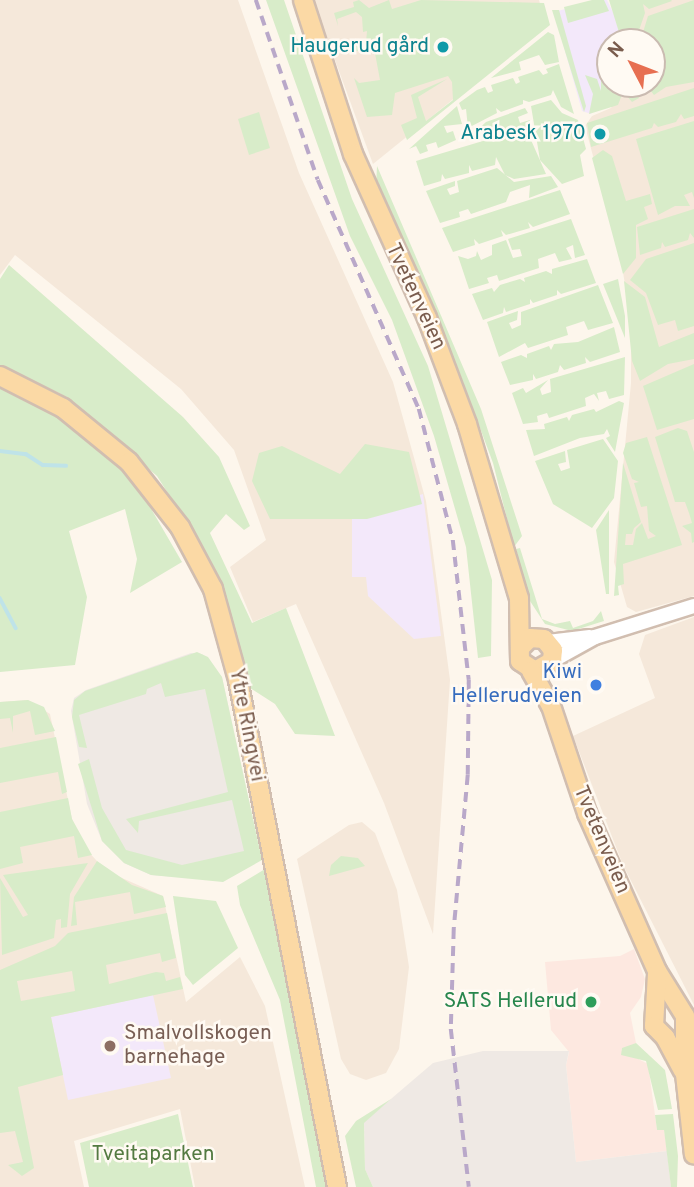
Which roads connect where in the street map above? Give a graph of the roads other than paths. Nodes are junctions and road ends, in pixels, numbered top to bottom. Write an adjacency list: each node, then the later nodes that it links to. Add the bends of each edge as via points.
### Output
1 (303, 0): 3 (main road, Tvetenveien, via 361,175 458,396)
2 (0, 376): 18 (main road, Ytre Ringvei, via 69,412 129,462 180,527 213,589 232,653)
3 (519, 598): 6 (main road, Tvetenveien); 7 (main road, Tvetenveien)
4 (694, 606): 5 (street)
5 (595, 636): 6 (street); 8 (street)
6 (544, 640): 7 (main road, via 526,640); 8 (main road, Tvetenveien)
7 (520, 648): 9 (main road, Tvetenveien, via 520,661)
8 (550, 663): 9 (main road); 10 (main road, Tvetenveien)
9 (531, 671): 10 (main road, Tvetenveien)
10 (551, 706): 11 (main road, Tvetenveien, via 587,813)
11 (657, 971): 12 (main road, Tvetenveien); 13 (main road, Tvetenveien)
12 (677, 1006): 13 (main road); 14 (main road, Tvetenveien, via 685,1016)
13 (657, 1010): 15 (main road, Tvetenveien, via 654,1026)
14 (683, 1029): 15 (main road); 16 (main road, Tvetenveien)
15 (665, 1037): 16 (main road, Tvetenveien)
16 (685, 1074): 17 (main road, Tvetenveien)
17 (694, 1155)
18 (334, 1165): 19 (main road, Ytre Ringvei); 20 (main road, Ytre Ringvei)
19 (337, 1187)
20 (345, 1187)

